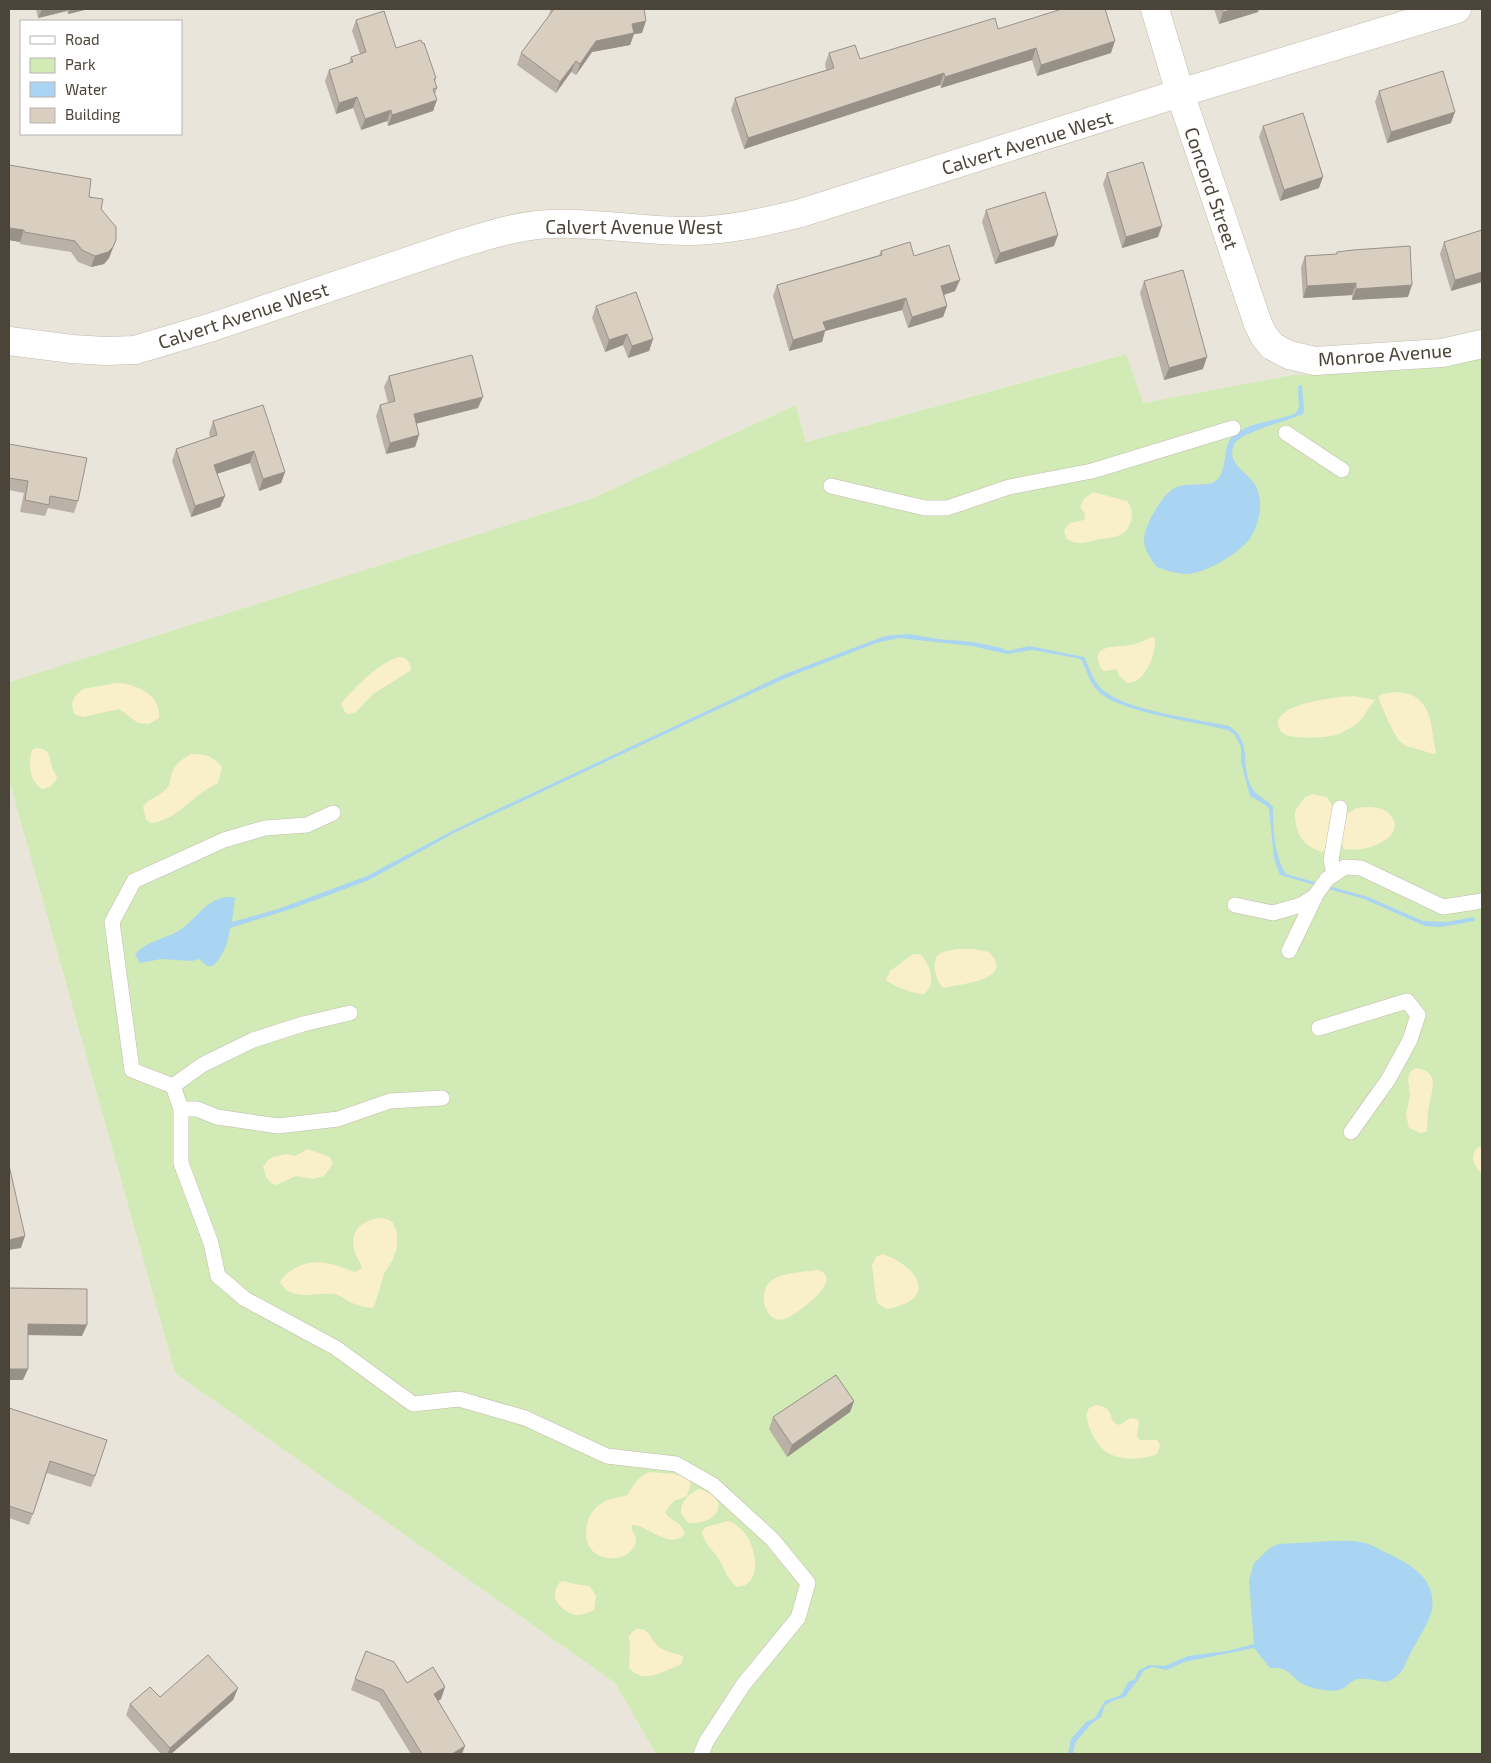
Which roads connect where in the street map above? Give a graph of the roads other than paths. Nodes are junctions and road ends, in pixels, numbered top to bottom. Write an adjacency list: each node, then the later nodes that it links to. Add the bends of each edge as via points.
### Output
1 (1155, 9): 3 (street, Concord Street)
2 (1457, 9): 3 (street, Calvert Avenue West)
3 (1180, 93): 4 (street, Calvert Avenue West, via 801,213 749,226 694,231 537,225 486,235 135,350 97,350); 6 (street, Concord Street, via 1258,324 1272,346)
4 (9, 341)
5 (1482, 344): 6 (street, Monroe Avenue, via 1442,353 1315,361)
6 (1289, 355)
7 (1233, 428): 10 (lane, via 1092,472 1008,486 948,508 925,508)
8 (1286, 433): 9 (lane)
9 (1342, 470)
10 (831, 486)
11 (1340, 808): 13 (lane)
12 (334, 813): 20 (lane, via 307,825 264,828 224,840 134,881 112,922 132,1070)
13 (1330, 876): 14 (lane); 15 (lane, via 1345,868 1361,868 1443,906)
14 (1317, 894): 16 (lane, via 1301,906 1274,913); 17 (lane)
15 (1482, 901)
16 (1235, 905)
17 (1290, 951)
18 (350, 1013): 20 (lane, via 253,1040 202,1065)
19 (1318, 1028): 23 (lane, via 1407,1001 1418,1015 1410,1040 1388,1080)
20 (173, 1086): 22 (lane)
21 (442, 1098): 22 (lane, via 390,1101 338,1119 278,1126 217,1117 197,1109)
22 (180, 1109): 24 (lane, via 181,1163 211,1243 218,1276 245,1299 336,1348 413,1404 459,1399 525,1418 606,1456 676,1464 713,1485 772,1539 796,1568 808,1583 798,1618 743,1685)
23 (1351, 1132)
24 (701, 1754)

